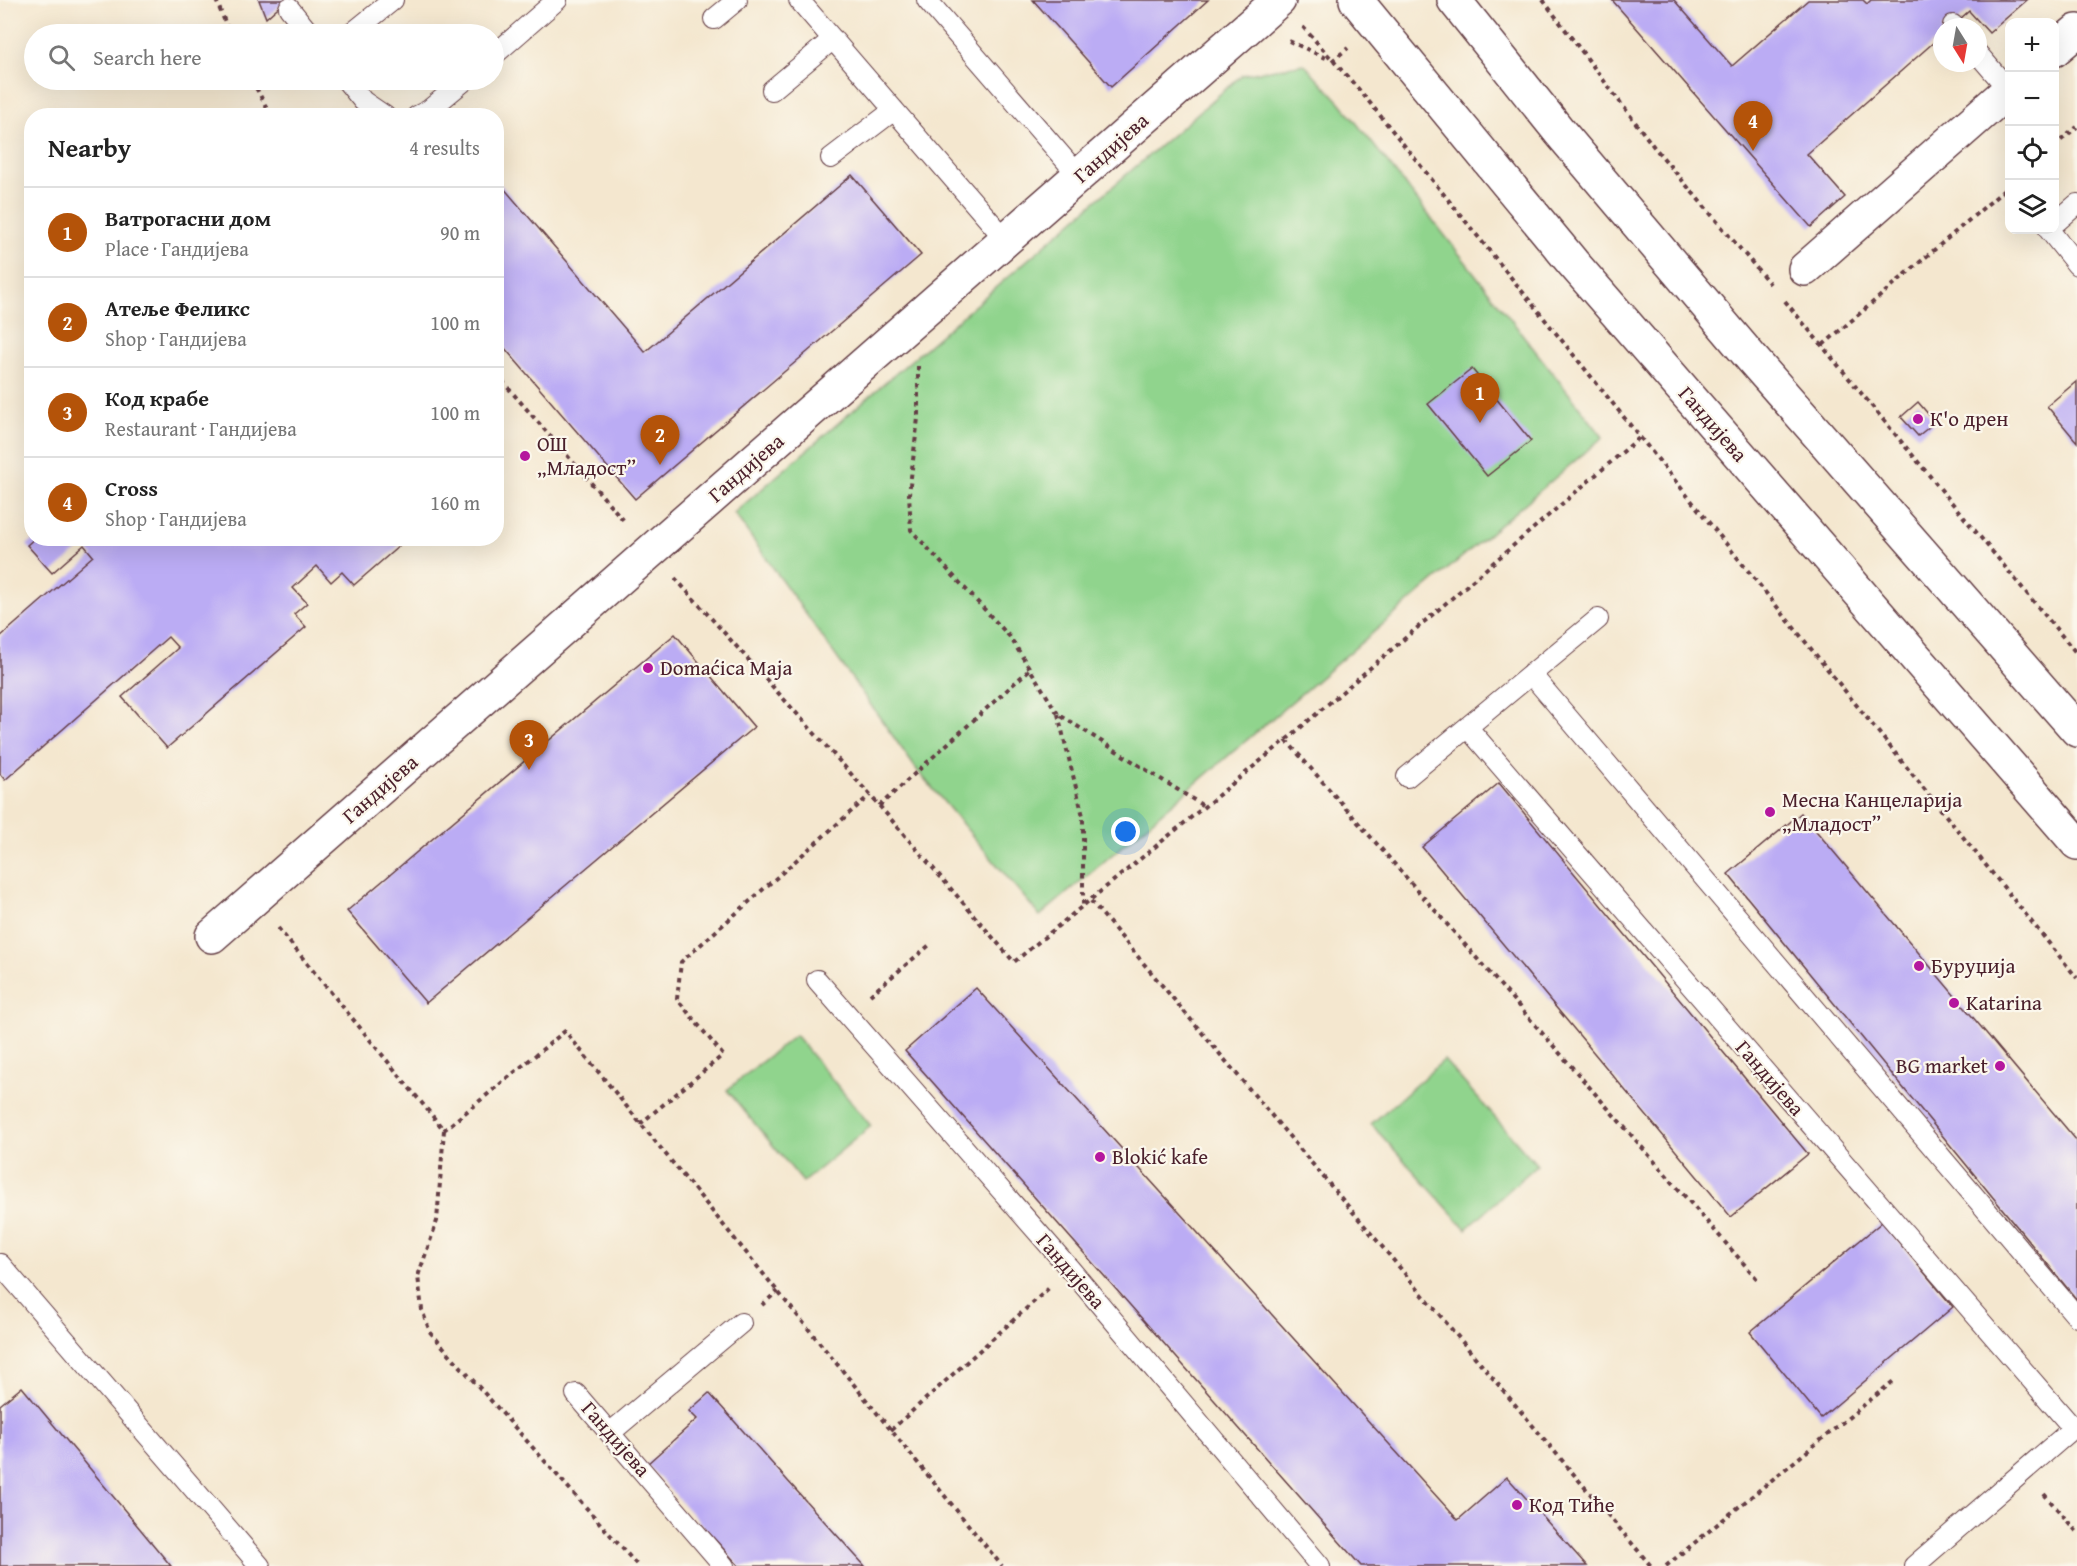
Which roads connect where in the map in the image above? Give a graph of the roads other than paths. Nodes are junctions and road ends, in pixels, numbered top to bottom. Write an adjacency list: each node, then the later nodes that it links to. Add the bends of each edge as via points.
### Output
1 (393, 0): 12 (lane)
2 (556, 0): 15 (lane)
3 (737, 0): 10 (lane)
4 (799, 0): 14 (lane)
5 (927, 0): 27 (lane)
6 (1279, 0): 27 (main road, Гандијева)
7 (1356, 0): 39 (main road, Гандијева, via 1580,271)
8 (1454, 0): 37 (main road, via 1753,360)
9 (289, 8): 11 (lane)
10 (714, 19)
11 (302, 24)
12 (363, 24)
13 (2077, 31): 16 (main road)
14 (833, 39): 21 (lane); 25 (lane)
15 (504, 46)
16 (2059, 47)
17 (1987, 64): 18 (lane)
18 (2005, 85)
19 (354, 90): 23 (lane)
20 (453, 90): 24 (lane)
21 (772, 90)
22 (2005, 94): 33 (main road)
23 (373, 108)
24 (431, 108)
25 (894, 110): 26 (lane); 31 (lane)
26 (831, 158)
27 (1079, 176): 31 (main road, Гандијева)
28 (2077, 204): 29 (lane)
29 (2059, 221)
30 (2052, 234): 32 (lane)
31 (1006, 240): 40 (main road, Гандијева)
32 (2077, 265)
33 (1805, 269)
34 (1599, 619): 35 (lane)
35 (1531, 674): 36 (lane); 43 (lane)
36 (1468, 728): 38 (lane); 46 (lane, Гандијева)
37 (2077, 730)
38 (1407, 777)
39 (2077, 843)
40 (212, 936)
41 (817, 980): 50 (lane, Гандијева, via 1062,1260)
42 (3, 1272): 48 (lane)
43 (2077, 1317)
44 (741, 1323): 47 (lane)
45 (576, 1395): 47 (lane, Гандијева)
46 (2075, 1427): 51 (lane, Гандијева)
47 (611, 1432): 49 (lane, Гандијева)
48 (260, 1566)
49 (724, 1566)
50 (1320, 1566)
51 (1914, 1566)

